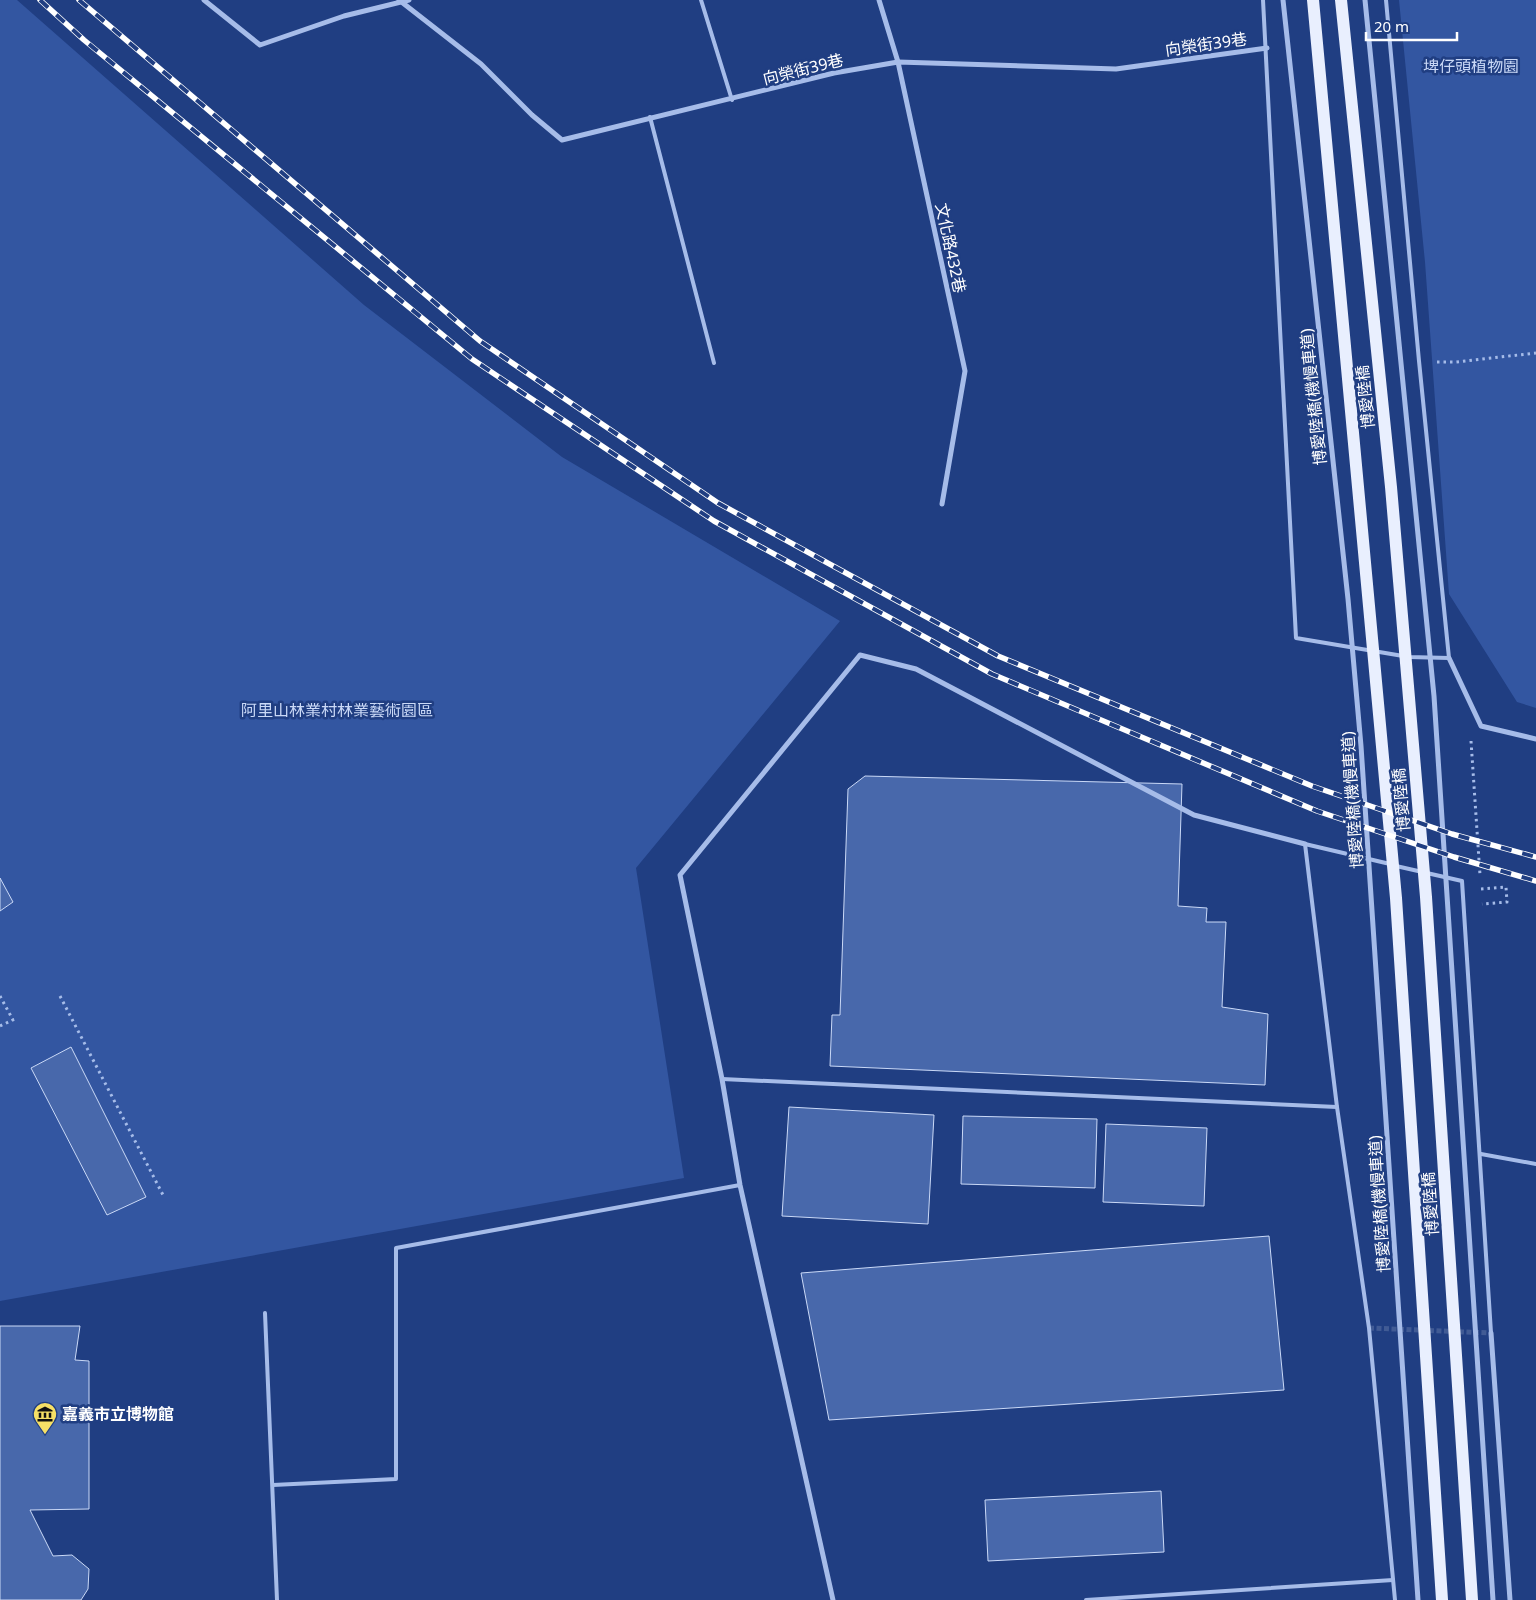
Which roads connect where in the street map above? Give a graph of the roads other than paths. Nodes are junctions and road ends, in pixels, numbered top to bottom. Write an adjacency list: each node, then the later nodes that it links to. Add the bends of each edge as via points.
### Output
1 (204, 0): 11 (street, via 260,46 344,16)
2 (409, 0): 11 (street)
3 (701, 0): 14 (lane)
4 (879, 0): 13 (street, 文化路432巷)
5 (1263, 0): 12 (lane)
6 (1283, 0): 34 (street, 博愛陸橋(機慢車道), via 1361,746)
7 (1313, 0): 35 (main road, 博愛陸橋, via 1396,898)
8 (1341, 0): 36 (main road, 博愛陸橋, via 1390,487 1426,897)
9 (1365, 0): 37 (street, via 1434,696)
10 (1386, 0): 18 (lane)
11 (400, 1): 15 (street, 向榮街39巷, via 481,64 562,140)
12 (1267, 48): 13 (street, 向榮街39巷, via 1116,69); 18 (lane, via 1296,638 1409,657)
13 (898, 62): 14 (street, 向榮街39巷, via 834,73); 17 (street, 文化路432巷, via 965,371)
14 (732, 100): 15 (street, 向榮街39巷)
15 (650, 117): 16 (lane)
16 (714, 363)
17 (942, 504)
18 (1449, 658): 19 (street, via 1481,726)
19 (1536, 739)
20 (1305, 844): 21 (street, via 1194,814 916,669 860,654 680,875); 22 (lane); 23 (lane, via 1462,882)
21 (722, 1079): 22 (lane); 25 (street)
22 (1337, 1107): 29 (lane, via 1369,1328)
23 (1481, 1154): 24 (lane); 27 (lane)
24 (1536, 1164)
25 (740, 1185): 28 (lane, via 396,1248 396,1479); 31 (street)
26 (265, 1313): 28 (lane)
27 (1491, 1333): 38 (street)
28 (273, 1485): 30 (lane)
29 (1393, 1580): 32 (lane); 33 (lane)
30 (277, 1600)
31 (832, 1600)
32 (1086, 1600)
33 (1395, 1600)
34 (1418, 1600)
35 (1442, 1600)
36 (1472, 1600)
37 (1492, 1600)
38 (1510, 1600)

